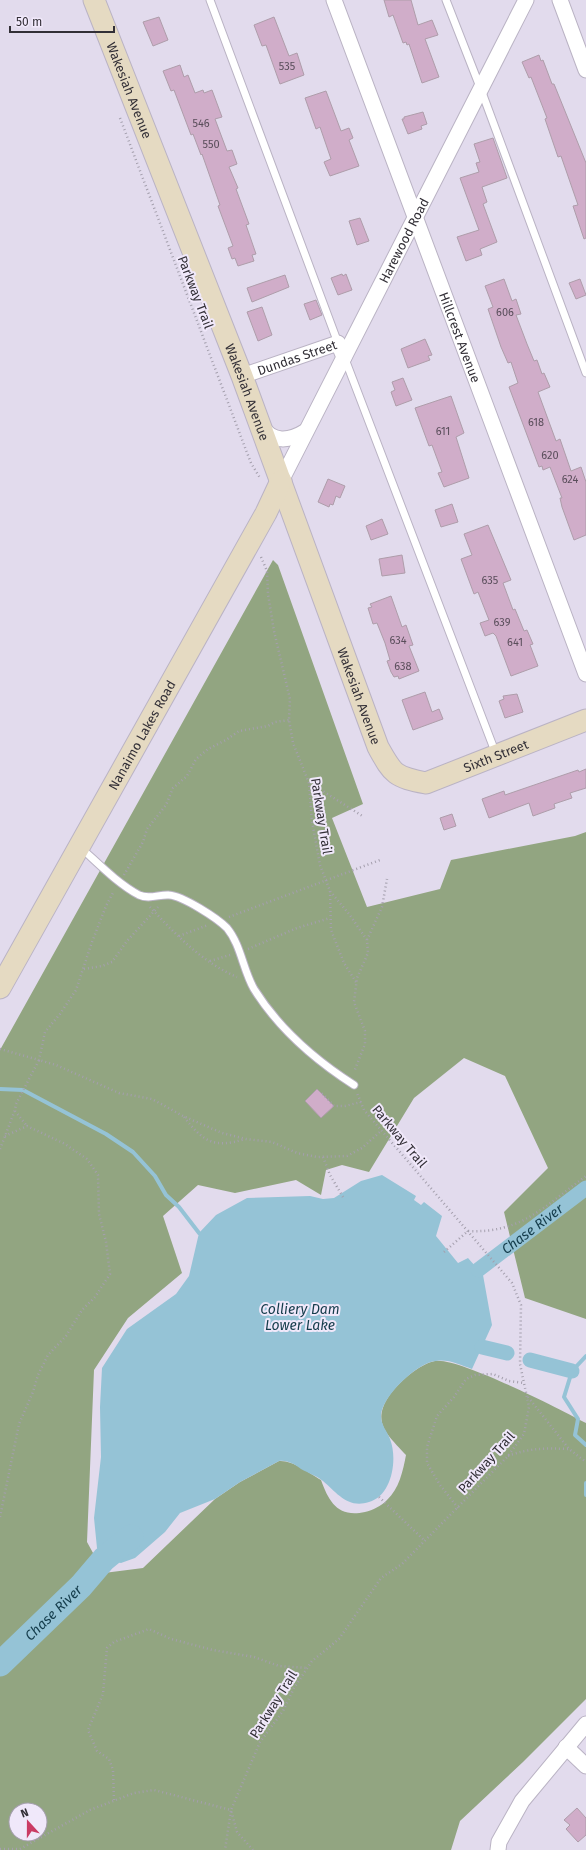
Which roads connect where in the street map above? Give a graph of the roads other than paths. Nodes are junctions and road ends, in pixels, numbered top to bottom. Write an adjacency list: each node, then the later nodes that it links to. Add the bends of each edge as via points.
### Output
1 (94, 0): 13 (street, Wakesiah Avenue)
2 (210, 0): 10 (lane)
3 (334, 0): 9 (street, Hillcrest Avenue)
4 (446, 0): 8 (lane)
5 (526, 0): 8 (street, Harewood Road)
6 (560, 0): 7 (street)
7 (586, 70)
8 (480, 88): 9 (street, Harewood Road); 12 (lane)
9 (415, 218): 11 (street, Harewood Road); 17 (street, Hillcrest Avenue)
10 (338, 343): 11 (street, Dundas Street); 13 (street, Dundas Street)
11 (344, 357): 15 (street, Harewood Road); 19 (lane)
12 (586, 373)
13 (242, 376): 14 (street, Wakesiah Avenue)
14 (259, 423): 15 (street, via 267,434 280,439); 16 (street, Wakesiah Avenue)
15 (306, 432): 16 (street, Harewood Road)
16 (281, 481): 20 (street, Wakesiah Avenue, via 378,746 391,771); 21 (street, Nanaimo Lakes Road)
17 (586, 674)
18 (586, 720): 19 (street, Sixth Street)
19 (496, 756): 20 (street, Sixth Street, via 426,783)
20 (405, 779)
21 (79, 846): 22 (street, Nanaimo Lakes Road); 23 (lane, via 141,896 170,895 185,900 226,928 235,940 252,984 280,1023 327,1067)
22 (0, 988)
23 (354, 1084)
24 (586, 1724): 25 (street)
25 (566, 1747): 26 (street); 27 (street, via 522,1801 499,1842)
26 (586, 1766)
27 (498, 1850)

